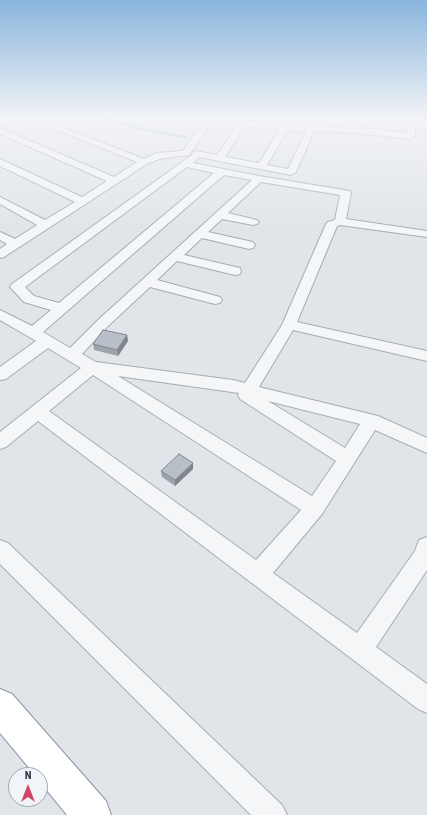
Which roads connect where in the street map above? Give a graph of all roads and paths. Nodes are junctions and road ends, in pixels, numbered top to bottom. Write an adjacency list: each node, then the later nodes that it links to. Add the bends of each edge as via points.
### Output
1 (55, 155): 13 (street)
2 (126, 155): 9 (street)
3 (222, 155): 7 (street)
4 (268, 155): 10 (street)
5 (301, 155): 10 (street, via 294,173)
6 (190, 157): 7 (street); 9 (street, via 157,156); 11 (street); 30 (street, via 17,287 29,299)
7 (219, 159): 10 (street)
8 (0, 162): 15 (street)
9 (144, 162): 13 (street)
10 (261, 167)
11 (222, 172): 12 (street); 30 (street)
12 (259, 179): 16 (street); 18 (street, via 346,193)
13 (114, 181): 15 (street)
14 (0, 200): 19 (street)
15 (82, 201): 19 (street)
16 (220, 215): 17 (street); 20 (street)
17 (253, 222)
18 (340, 222): 21 (street); 32 (street, via 331,225)
19 (45, 225): 23 (street)
20 (199, 234): 24 (street); 26 (street)
21 (427, 234)
22 (0, 235): 23 (street)
23 (15, 244): 25 (street)
24 (249, 245)
25 (0, 254)
26 (175, 257): 27 (street); 28 (street)
27 (235, 271)
28 (148, 282): 29 (street); 35 (street)
29 (215, 300)
30 (61, 308): 33 (street)
31 (2, 318): 33 (street)
32 (289, 325): 36 (street); 39 (street)
33 (33, 333): 34 (street)
34 (46, 341): 35 (street); 38 (street)
35 (72, 355): 37 (street)
36 (427, 356)
37 (92, 367): 39 (street); 40 (street); 45 (street)
38 (0, 375)
39 (241, 388): 41 (street); 44 (street)
40 (37, 412): 42 (street); 48 (street)
41 (372, 420): 43 (street); 44 (street)
42 (0, 442)
43 (427, 446)
44 (348, 459): 45 (street)
45 (315, 508): 48 (street)
46 (427, 547): 49 (street, via 424,556)
47 (0, 550): 53 (street)
48 (258, 574): 49 (street)
49 (360, 650): 50 (street)
50 (427, 700)
51 (0, 706): 52 (highway)
52 (92, 815)
53 (272, 815)

